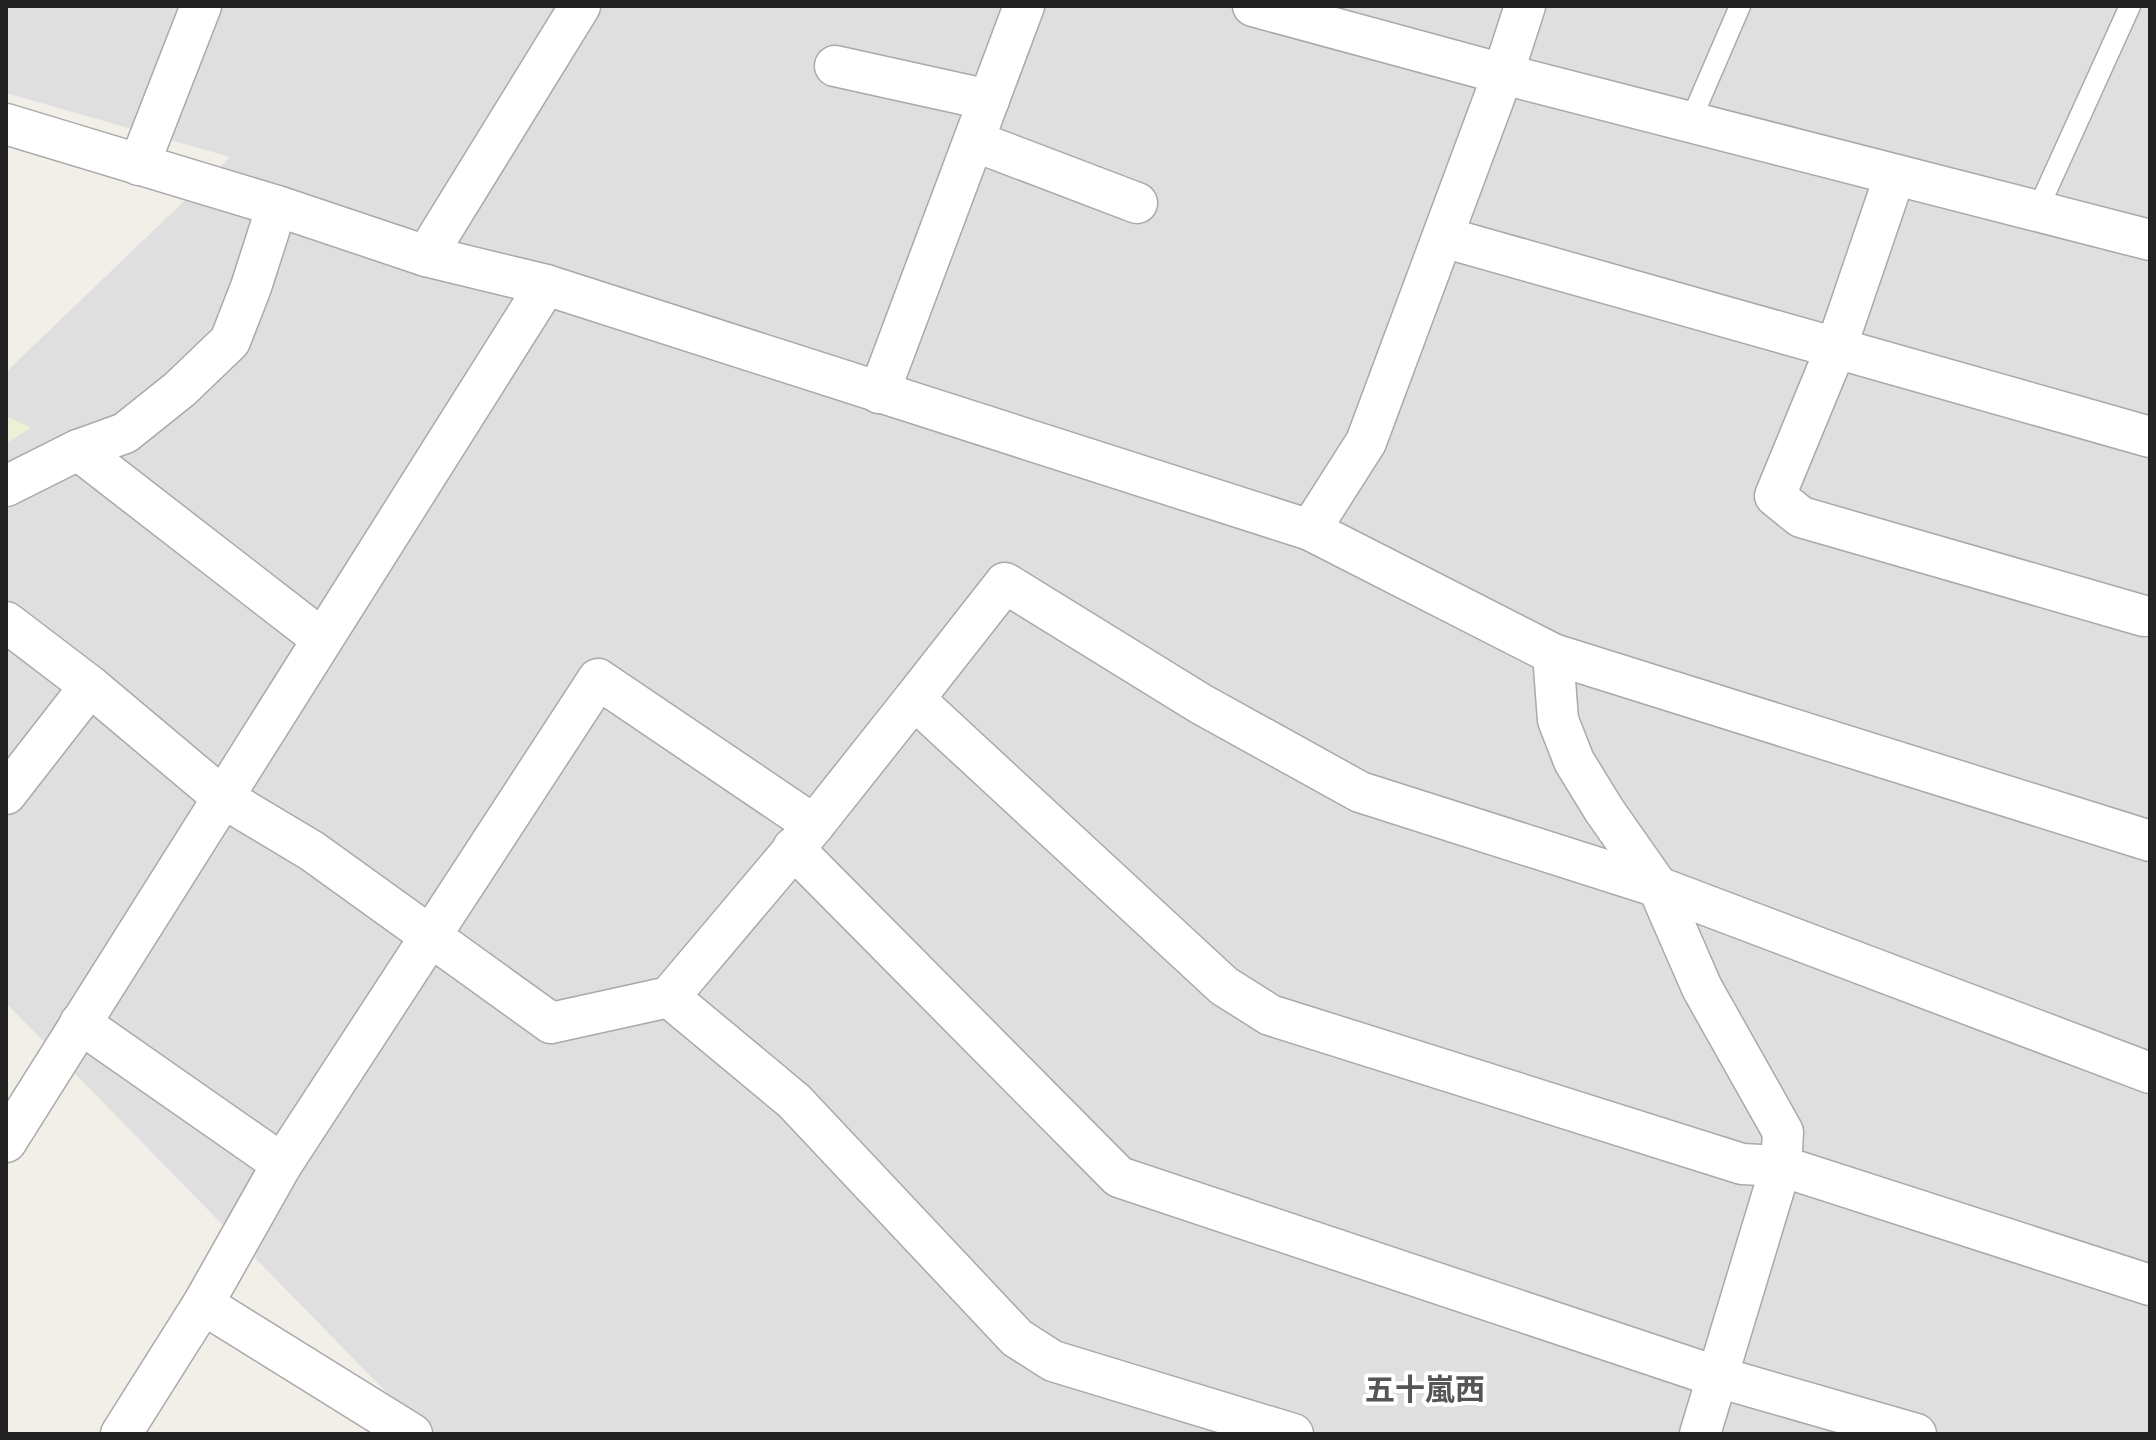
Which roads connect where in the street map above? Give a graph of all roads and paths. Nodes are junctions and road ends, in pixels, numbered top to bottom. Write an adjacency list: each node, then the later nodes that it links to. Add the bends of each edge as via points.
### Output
1 (201, 6): 14 (street)
2 (580, 6): 21 (street)
3 (1024, 6): 10 (street)
4 (1253, 6): 9 (street)
5 (1525, 6): 9 (street)
6 (1740, 6): 11 (lane)
7 (2130, 6): 18 (lane)
8 (835, 66): 10 (street)
9 (1503, 74): 11 (street); 19 (street)
10 (989, 100): 13 (street)
11 (1690, 122): 15 (street)
12 (6, 124): 14 (street)
13 (974, 141): 16 (street); 24 (street)
14 (139, 165): 17 (street)
15 (1895, 175): 18 (street); 23 (street)
16 (1137, 203)
17 (277, 206): 21 (street); 26 (street, via 230,341 125,433)
18 (2037, 211): 20 (street)
19 (1443, 237): 23 (street); 28 (street, via 1366,442)
20 (2150, 240)
21 (426, 256): 22 (street)
22 (546, 285): 24 (street); 31 (street)
23 (1836, 348): 25 (street); 29 (street, via 1775,496 1801,517)
24 (879, 393): 28 (street)
25 (2150, 437)
26 (78, 450): 27 (street); 31 (street)
27 (6, 486)
28 (1310, 530): 32 (street)
29 (2148, 610)
30 (6, 622): 33 (street)
31 (322, 639): 36 (street)
32 (1553, 654): 38 (street); 39 (street, via 1558,720 1574,761)
33 (90, 686): 35 (street); 36 (street)
34 (914, 699): 37 (street); 39 (street, via 1005,583 1201,704 1360,792); 46 (street, via 1224,986 1270,1015 1742,1164)
35 (6, 794)
36 (222, 797): 40 (street, via 312,851); 42 (street)
37 (804, 836): 40 (street, via 598,679); 41 (street); 49 (street, via 1119,1177)
38 (2150, 841)
39 (1658, 887): 43 (street); 46 (street, via 1702,988 1783,1132)
40 (430, 935): 41 (street, via 551,1023); 45 (street)
41 (669, 997): 52 (street, via 794,1101 1017,1338 1053,1361)
42 (80, 1023): 44 (street); 45 (street)
43 (2150, 1073)
44 (6, 1142)
45 (282, 1164): 48 (street)
46 (1781, 1166): 47 (street); 49 (street)
47 (2150, 1285)
48 (203, 1304): 50 (street); 51 (street)
49 (1718, 1377): 53 (street); 54 (street)
50 (121, 1434)
51 (412, 1434)
52 (1293, 1434)
53 (1700, 1434)
54 (1916, 1434)

